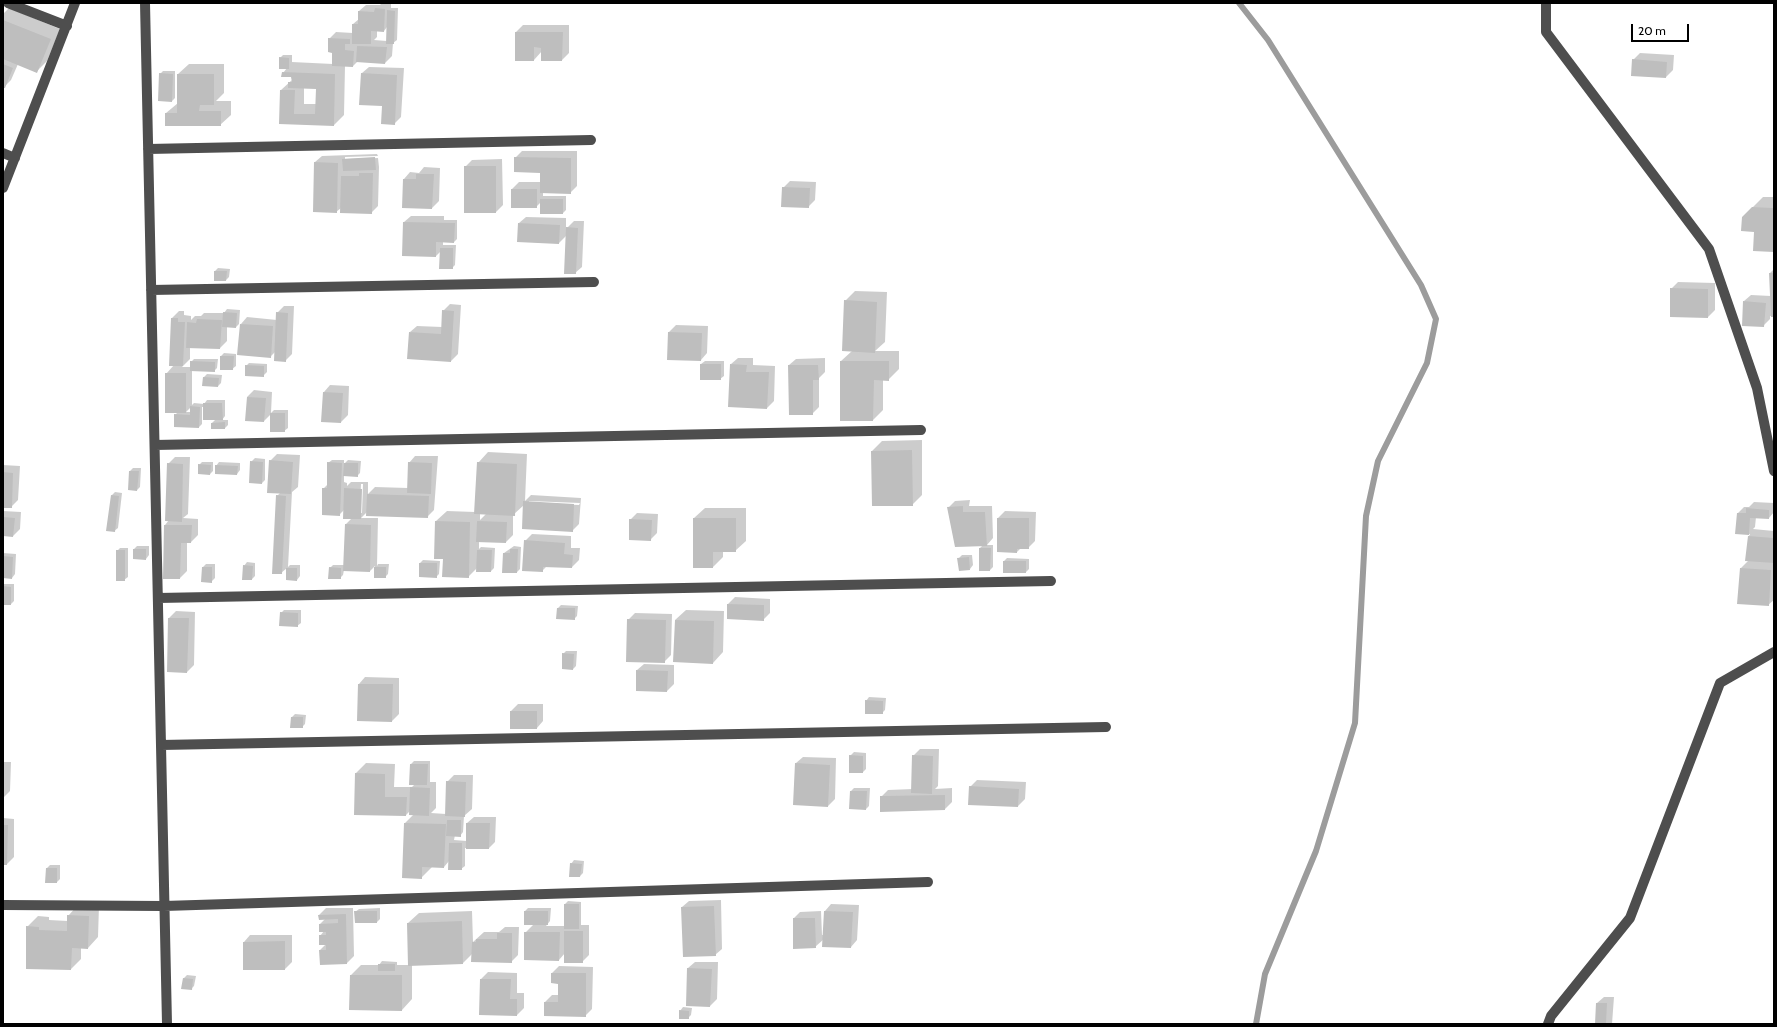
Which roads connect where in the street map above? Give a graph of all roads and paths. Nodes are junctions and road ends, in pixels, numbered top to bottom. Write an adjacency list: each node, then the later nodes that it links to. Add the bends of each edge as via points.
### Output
1 (8, 3): 5 (street)
2 (76, 3): 5 (street)
3 (145, 3): 7 (street)
4 (1546, 3): 15 (street, via 1546,32 1709,249 1757,388)
5 (67, 26): 9 (street)
6 (591, 140): 7 (street)
7 (148, 149): 12 (street)
8 (3, 153): 9 (street)
9 (15, 158): 10 (street)
10 (3, 188)
11 (594, 282): 12 (street)
12 (151, 290): 14 (street)
13 (921, 430): 14 (street)
14 (155, 445): 17 (street)
15 (1774, 472)
16 (1051, 581): 17 (street)
17 (158, 598): 20 (street)
18 (1774, 652): 25 (street, via 1720,683 1630,918 1550,1016)
19 (1106, 727): 20 (street)
20 (161, 745): 23 (street)
21 (928, 882): 23 (street)
22 (3, 905): 23 (street)
23 (164, 906): 24 (street)
24 (167, 1024)
25 (1548, 1024)

